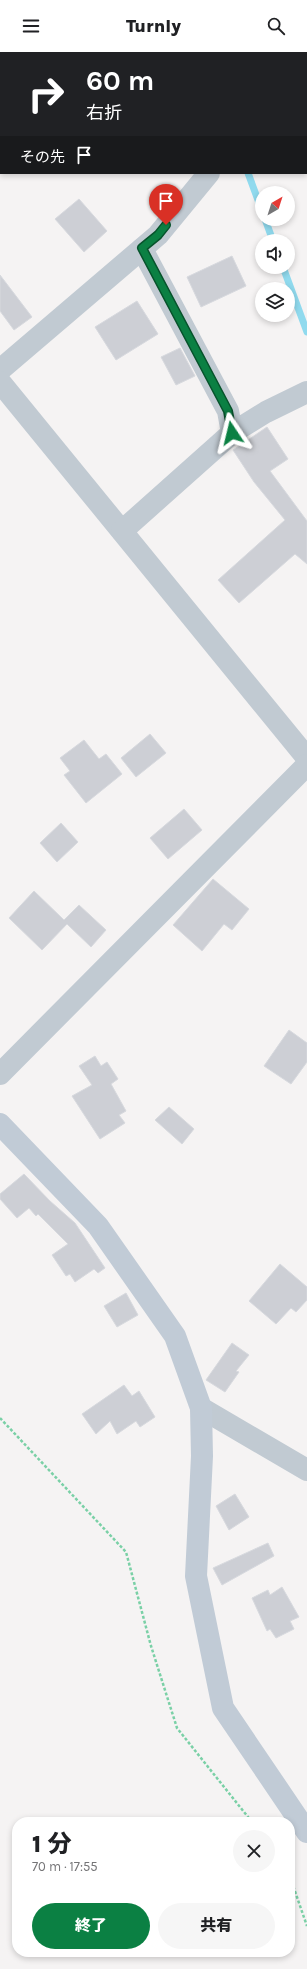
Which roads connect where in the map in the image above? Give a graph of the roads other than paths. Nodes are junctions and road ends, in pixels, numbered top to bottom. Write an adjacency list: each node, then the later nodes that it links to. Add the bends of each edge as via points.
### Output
1 (208, 174): 2 (street, via 158,235)
2 (142, 248): 3 (street); 6 (street, via 228,411)
3 (0, 370)
4 (0, 382): 7 (street)
5 (307, 392): 6 (street, via 266,412)
6 (232, 433): 7 (street)
7 (122, 532): 8 (street)
8 (307, 758)
9 (307, 765): 10 (street)
10 (0, 1074)
11 (0, 1124): 12 (street, via 98,1226 175,1336)
12 (201, 1408): 13 (street); 14 (street, via 202,1456 196,1576 223,1708)
13 (307, 1470)
14 (307, 1832)

